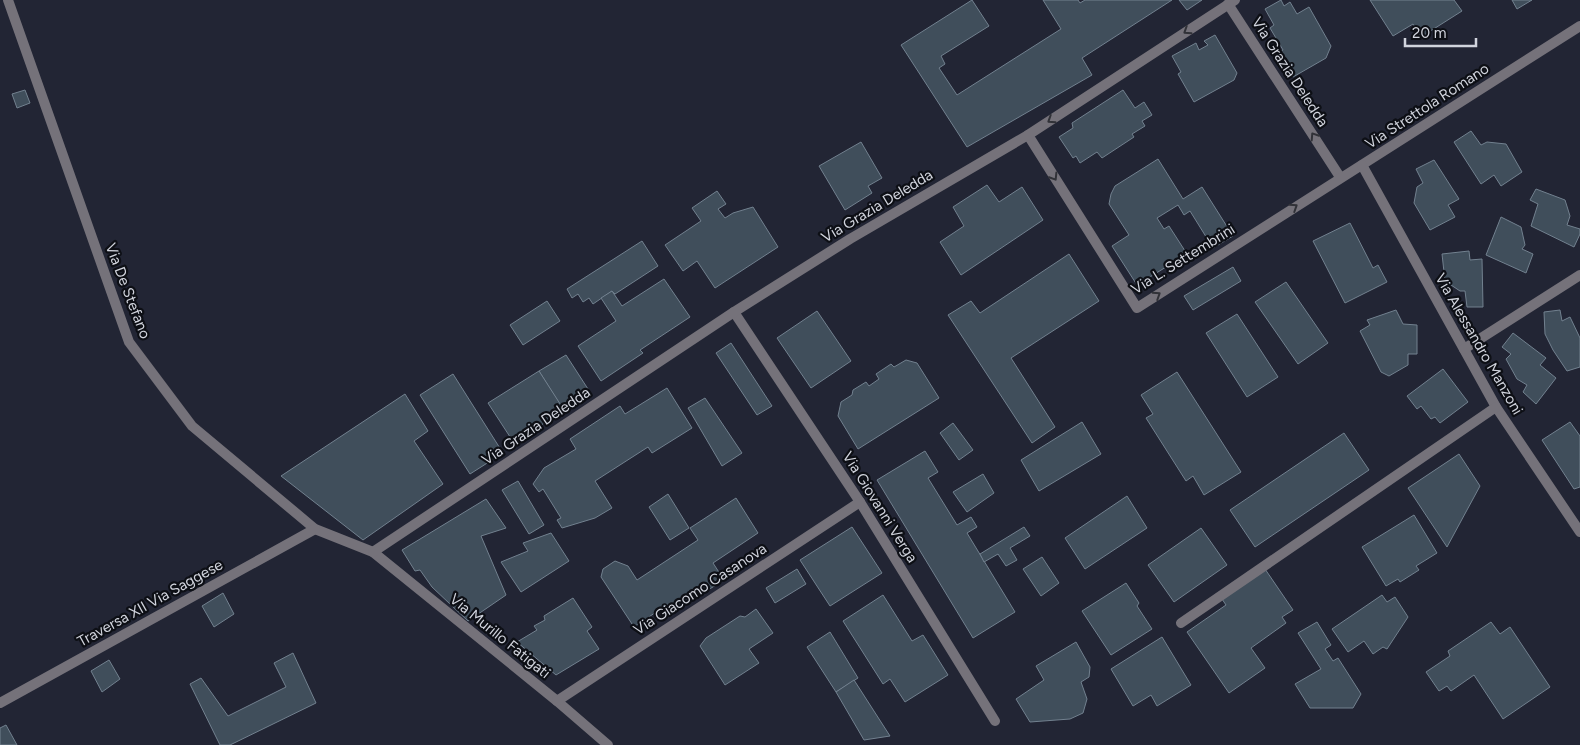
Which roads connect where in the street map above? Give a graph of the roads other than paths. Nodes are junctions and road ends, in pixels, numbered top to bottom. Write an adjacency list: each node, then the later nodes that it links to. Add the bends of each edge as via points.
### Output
1 (8, 0): 12 (street, Via De Stefano, via 129,342 192,426)
2 (1231, 2): 4 (street, Via Grazia Deledda, one-way to 4); 6 (street, Via Grazia Deledda, one-way to 2)
3 (1580, 26): 5 (street, Via Strettola Romano)
4 (1028, 135): 6 (street, Via L. Settembrini, one-way to 6, via 1136,308); 8 (street, Via Grazia Deledda, via 850,239)
5 (1362, 165): 6 (street, Via Strettola Romano); 9 (street, Via Alessandro Manzoni)
6 (1340, 177)
7 (1580, 275): 9 (street)
8 (734, 312): 11 (street, Via Giovanni Verga); 14 (street, Via Grazia Deledda)
9 (1464, 349): 10 (street, Via Alessandro Manzoni)
10 (1496, 407): 13 (street, Via Alessandro Manzoni); 15 (street)
11 (860, 502): 16 (street, Via Giacomo Casanova); 18 (street, Via Giovanni Verga)
12 (315, 529): 14 (street, Via De Stefano); 17 (street, Traversa XII Via Saggese)
13 (1580, 532)
14 (373, 552): 16 (street, Via Murillo Fatigati)
15 (1181, 622)
16 (557, 701): 19 (street, Via Murillo Fatigati)
17 (0, 703)
18 (995, 721)
19 (608, 745)

